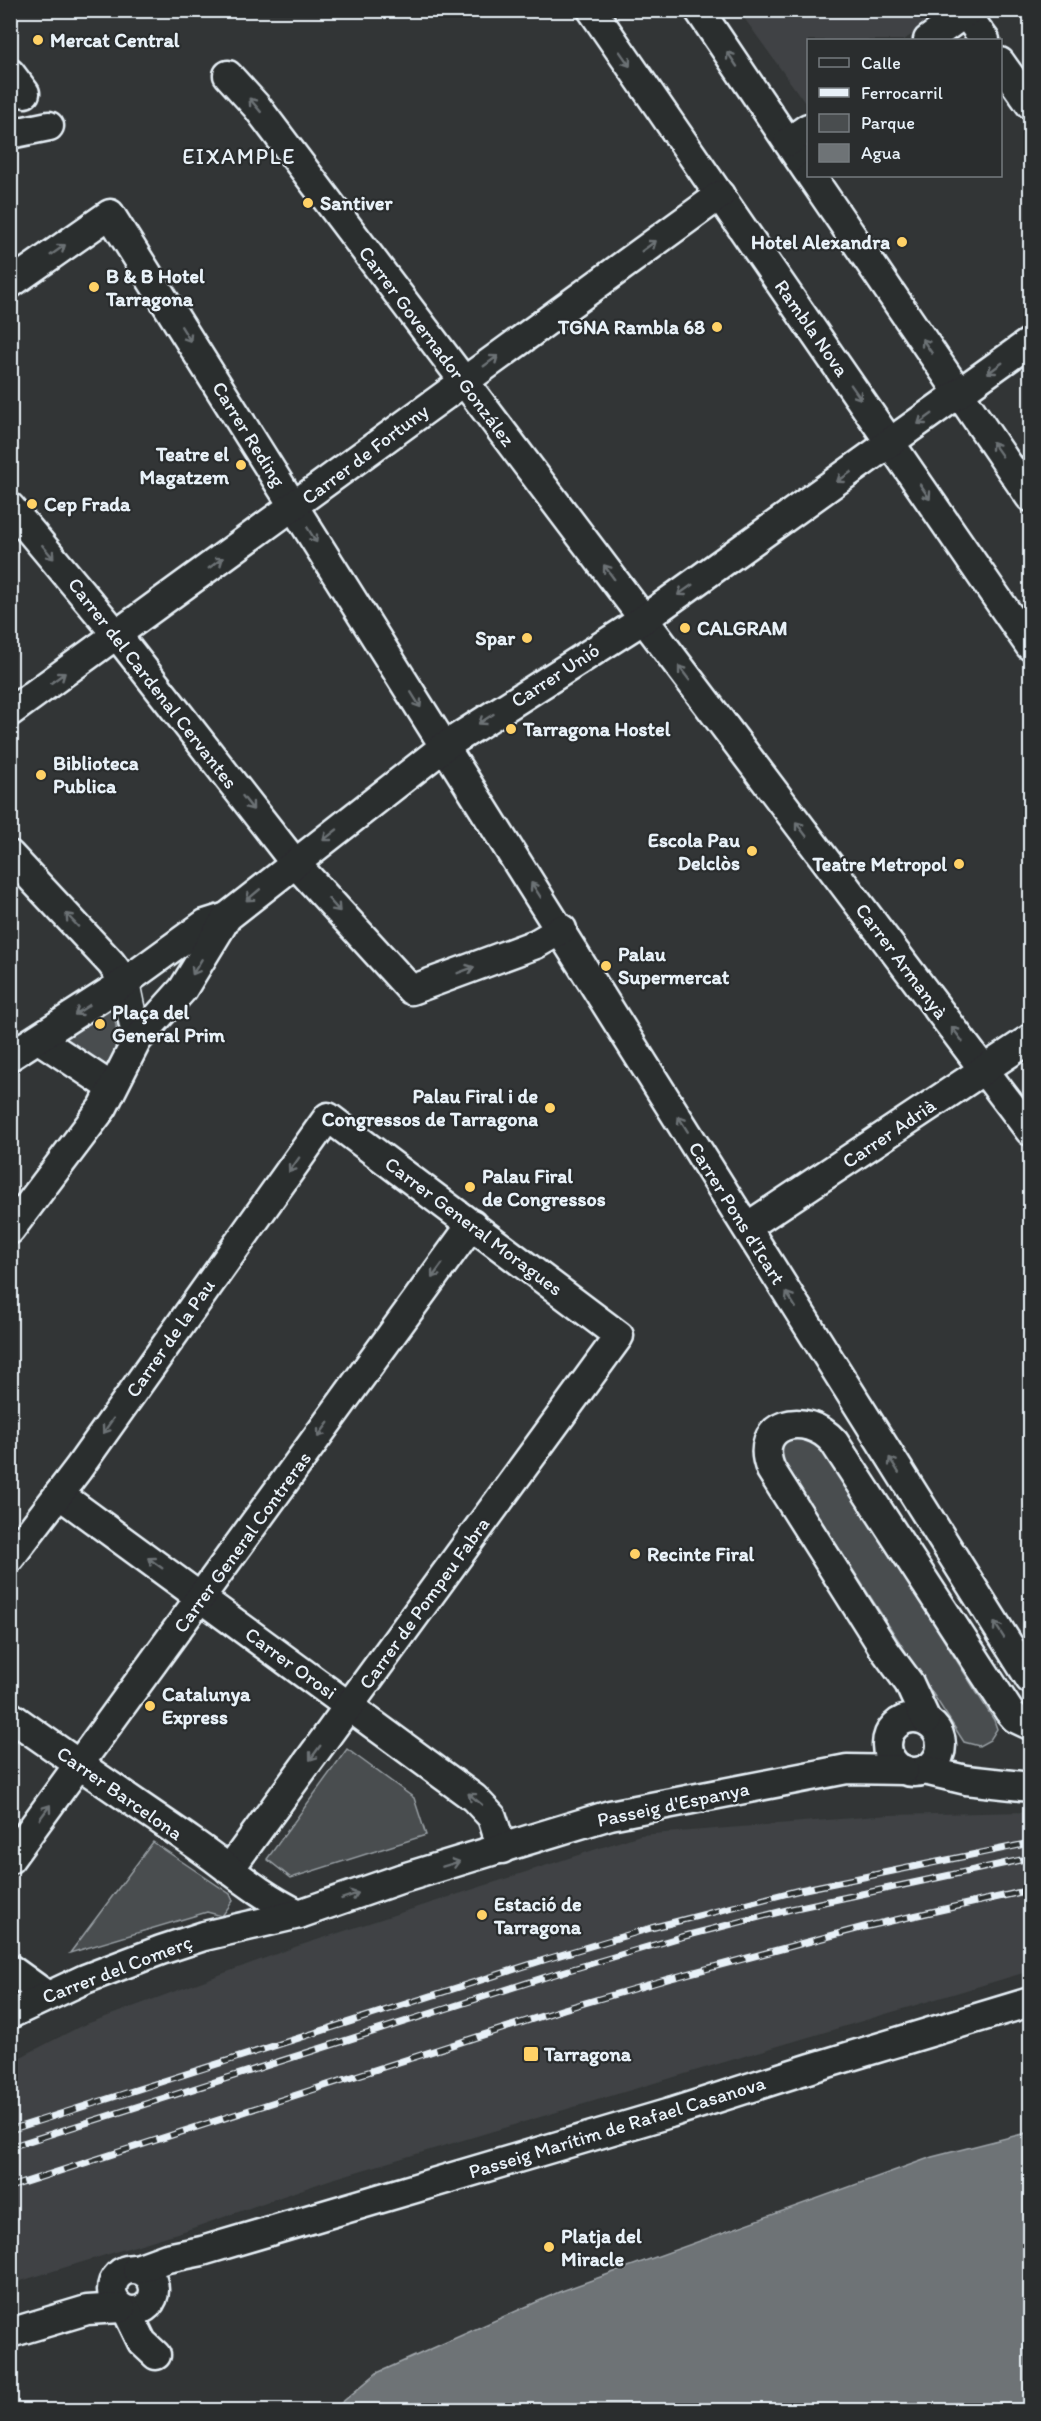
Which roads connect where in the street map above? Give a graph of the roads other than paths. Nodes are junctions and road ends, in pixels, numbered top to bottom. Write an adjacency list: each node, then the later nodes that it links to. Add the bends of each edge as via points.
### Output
1 (592, 10): 14 (street, Rambla Nova, one-way to 14)
2 (699, 10): 11 (street, one-way to 2)
3 (966, 11): 4 (street); 5 (street)
4 (929, 39)
5 (984, 39)
6 (1002, 65): 8 (street)
7 (228, 75): 17 (street, Carrer Governador González, one-way to 7, via 257,107)
8 (1030, 104)
9 (49, 126): 10 (street)
10 (10, 134)
11 (798, 135): 12 (street)
12 (807, 164)
13 (812, 177): 18 (street, one-way to 13)
14 (720, 195): 17 (street, Carrer de Fortuny, one-way to 14); 19 (street, Rambla Nova, one-way to 19)
15 (10, 284): 21 (street, Carrer Reding, one-way to 21, via 110,214)
16 (1030, 342): 18 (street, Carrer Unió, one-way to 18)
17 (463, 381): 21 (street, Carrer de Fortuny); 23 (street, Carrer Governador González, one-way to 17)
18 (959, 394): 19 (street, Carrer Unió, one-way to 19); 20 (street, one-way to 18)
19 (892, 444): 23 (street, Carrer Unió, one-way to 23); 25 (street, Rambla Nova, one-way to 25)
20 (1030, 497)
21 (294, 506): 24 (street, Carrer de Fortuny, one-way to 21); 27 (street, Carrer Reding, one-way to 27)
22 (10, 507): 24 (street, Carrer del Cardenal Cervantes, one-way to 24)
23 (644, 619): 27 (street, Carrer Unió, one-way to 27); 37 (street, Carrer Armanyà, one-way to 23)
24 (117, 635): 26 (street, Carrer de Fortuny, one-way to 24); 29 (street, Carrer del Cardenal Cervantes, one-way to 29)
25 (1030, 646)
26 (10, 712)
27 (445, 746): 29 (street, Carrer Unió, one-way to 29); 31 (street, Carrer Pons d'Icart, one-way to 27)
28 (10, 855): 32 (street, one-way to 28)
29 (294, 862): 30 (street, Carrer Unió, one-way to 30); 31 (street, Carrer del Cardenal Cervantes, one-way to 31, via 411,990 536,944)
30 (227, 917): 32 (street, Carrer Unió, via 205,924); 35 (street, Carrer Unió, one-way to 35, via 183,989)
31 (562, 929): 42 (street, Carrer Pons d'Icart, one-way to 31)
32 (118, 973): 33 (street, Carrer Unió, one-way to 33); 35 (street)
33 (39, 1039): 36 (street, Carrer Unió); 38 (street)
34 (1030, 1039): 37 (street, Carrer Adrià)
35 (137, 1040): 38 (street, Carrer Unió)
36 (10, 1056)
37 (984, 1070): 40 (street, Carrer Armanyà); 42 (street, Carrer Adrià)
38 (111, 1087): 43 (street, Carrer Unió, via 103,1107)
39 (328, 1117): 41 (street, Carrer General Moragues); 45 (street, Carrer de la Pau, one-way to 45)
40 (1030, 1131)
41 (471, 1224): 44 (street, Carrer General Moragues); 47 (street, Carrer General Contreras, one-way to 47)
42 (747, 1227): 49 (street, Carrer Pons d'Icart, one-way to 42)
43 (10, 1230)
44 (619, 1336): 50 (street, Carrer de Pompeu Fabra)
45 (58, 1494): 46 (street, Carrer de la Pau); 47 (street, Carrer Orosi, one-way to 45)
46 (10, 1558)
47 (202, 1597): 50 (street, Carrer Orosi); 55 (street, Carrer General Contreras)
48 (884, 1649): 52 (street, via 771,1470 767,1446 780,1428 806,1424 826,1433 834,1442); 53 (street, via 909,1683); 54 (street, via 897,1693)
49 (1030, 1679)
50 (349, 1706): 59 (street, Carrer Orosi, one-way to 50, via 492,1817 484,1807); 61 (street, Carrer de Pompeu Fabra, one-way to 61)
51 (10, 1716): 55 (street, Carrer Barcelona)
52 (1023, 1722)
53 (933, 1728): 54 (street, via 910,1718); 57 (street, via 941,1744 937,1760); 58 (street, via 967,1761)
54 (891, 1734): 56 (street, Passeig d'Espanya); 57 (street, via 891,1759)
55 (79, 1766): 60 (street, Carrer General Contreras, one-way to 55); 61 (street, Carrer Barcelona)
56 (847, 1768): 57 (street, Passeig d'Espanya); 59 (street, Passeig d'Espanya, via 633,1809)
57 (914, 1770): 58 (street, Passeig d'Espanya)
58 (1022, 1786)
59 (502, 1849): 62 (street, Carrer del Comerç, one-way to 59)
60 (10, 1859)
61 (229, 1870): 62 (street, via 260,1894); 63 (street, via 244,1899 240,1913)
62 (299, 1914): 63 (street, Carrer del Comerç)
63 (226, 1931): 65 (street, Carrer del Comerç, via 131,1960)
64 (10, 1969): 65 (street)
65 (45, 1995): 67 (street, Carrer del Comerç)
66 (1030, 2002): 68 (street, Passeig Marítim de Rafael Casanova, via 202,2251)
67 (10, 2014)
68 (134, 2294): 69 (street, Passeig Marítim de Rafael Casanova, via 81,2297); 70 (street)
69 (10, 2315)
70 (10, 2333)

